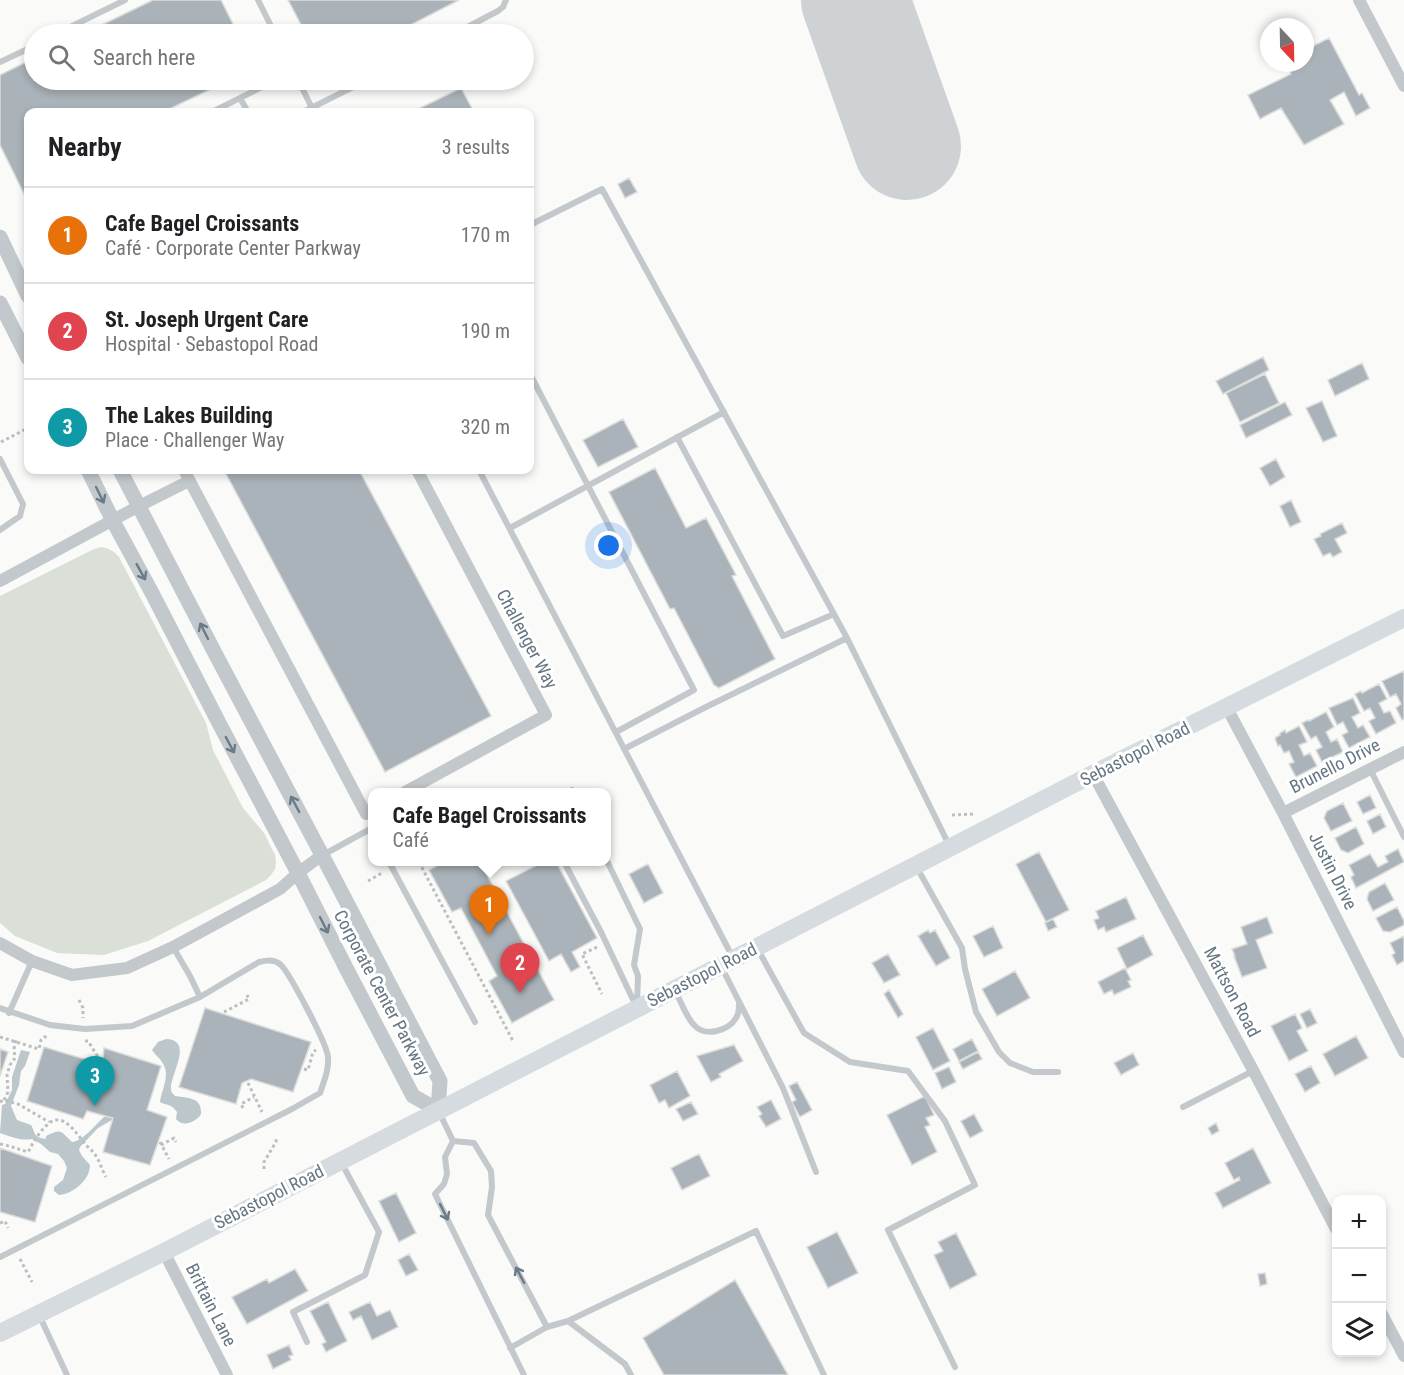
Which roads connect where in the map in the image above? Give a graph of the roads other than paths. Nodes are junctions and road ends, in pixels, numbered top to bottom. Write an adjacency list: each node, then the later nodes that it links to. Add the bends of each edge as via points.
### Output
1 (125, 0): 5 (lane)
2 (258, 0): 6 (lane)
3 (506, 0): 7 (lane, via 498,11)
4 (1359, 0): 10 (street)
5 (76, 24)
6 (270, 24)
7 (473, 24)
8 (24, 51): 9 (lane)
9 (0, 62)
10 (1404, 86)
11 (256, 90): 14 (lane)
12 (303, 90): 17 (lane)
13 (347, 90): 17 (lane)
14 (240, 98): 15 (lane); 16 (lane)
15 (220, 108)
16 (246, 108)
17 (312, 108)
18 (534, 223): 24 (lane, via 602,189)
19 (0, 237): 20 (street)
20 (24, 288)
21 (0, 303): 22 (street)
22 (24, 350)
23 (534, 382): 32 (lane)
24 (724, 412): 25 (lane); 38 (lane)
25 (677, 437): 32 (lane); 38 (lane, via 783,636)
26 (0, 459): 36 (lane, via 23,504 20,516)
27 (90, 474): 34 (street, Corporate Center Parkway, one-way to 34)
28 (122, 474): 33 (street, Corporate Center Parkway)
29 (419, 474): 47 (street, Challenger Way, via 546,715)
30 (481, 474): 35 (lane)
31 (186, 475): 33 (street); 48 (street)
32 (588, 486): 35 (lane); 42 (lane, via 694,690)
33 (139, 506): 34 (street); 53 (street, Corporate Center Parkway, one-way to 33)
34 (113, 520): 37 (street); 58 (street, Corporate Center Parkway, one-way to 58)
35 (510, 528): 42 (lane)
36 (0, 530)
37 (0, 581)
38 (834, 614): 40 (lane)
39 (1404, 618): 41 (main road, Sebastopol Road)
40 (847, 638): 43 (lane); 52 (lane)
41 (1227, 708): 46 (main road, Sebastopol Road); 49 (street, Justin Drive)
42 (616, 732): 43 (lane)
43 (624, 749): 63 (lane)
44 (1404, 752): 45 (street, Brunello Drive)
45 (1370, 769): 49 (street, Brunello Drive); 51 (lane)
46 (1094, 774): 52 (main road, Sebastopol Road); 73 (street, Mattson Road)
47 (412, 788)
48 (368, 810)
49 (1283, 813): 71 (street, Justin Drive)
50 (368, 829): 53 (lane)
51 (1404, 837)
52 (951, 848): 57 (main road, Sebastopol Road)
53 (322, 855): 58 (street); 76 (street, Corporate Center Parkway, via 440,1082)
54 (393, 866): 70 (lane)
55 (567, 866): 68 (lane)
56 (609, 866): 68 (lane, via 640,929 634,965 638,976)
57 (915, 866): 61 (main road, Sebastopol Road); 74 (lane, via 962,948 976,1012 999,1052 1010,1063 1033,1072)
58 (298, 873): 60 (street, via 280,889); 76 (street, Corporate Center Parkway, one-way to 76, via 413,1095)
59 (0, 943): 62 (street)
60 (173, 947): 62 (street, via 127,968 72,975); 65 (lane)
61 (756, 948): 63 (main road, Sebastopol Road); 91 (lane, via 804,1033 850,1062 908,1071 945,1121 965,1163 975,1185 888,1230)
62 (32, 961): 69 (lane)
63 (728, 962): 64 (main road, Sebastopol Road); 66 (lane)
64 (674, 990): 66 (lane, via 693,1025 709,1033 732,1023 738,1016); 68 (main road, Sebastopol Road)
65 (200, 997): 69 (lane, via 132,1026 85,1029 50,1025); 82 (lane, via 259,962 270,959 280,964 328,1055 320,1093)
66 (739, 1004): 79 (lane, via 783,1088)
67 (0, 1008): 69 (lane)
68 (637, 1009): 76 (main road, Sebastopol Road)
69 (9, 1012)
70 (475, 1022)
71 (1398, 1028): 72 (street, Justin Drive)
72 (1404, 1052)
73 (1253, 1070): 75 (lane); 80 (street, Mattson Road)
74 (1058, 1071)
75 (1183, 1107)
76 (438, 1110): 77 (lane); 78 (main road, Sebastopol Road)
77 (453, 1141): 86 (lane, one-way to 77, via 488,1215 491,1171 474,1143); 89 (lane, one-way to 89, via 445,1157 444,1184 435,1194)
78 (340, 1161): 81 (main road, Sebastopol Road); 88 (lane, via 379,1232 365,1275 293,1312)
79 (816, 1172)
80 (1332, 1221)
81 (164, 1252): 83 (main road, Sebastopol Road); 93 (street, Brittain Lane)
82 (0, 1257)
83 (39, 1314): 87 (main road, Sebastopol Road); 92 (lane)
84 (568, 1321): 86 (lane); 95 (lane, via 625,1364); 96 (lane, via 756,1231)
85 (1386, 1322): 90 (street)
86 (547, 1327): 89 (lane)
87 (0, 1333)
88 (306, 1342)
89 (510, 1348): 94 (lane)
90 (1404, 1356)
91 (955, 1367)
92 (67, 1375)
93 (227, 1375)
94 (524, 1375)
95 (631, 1375)
96 (825, 1375)

